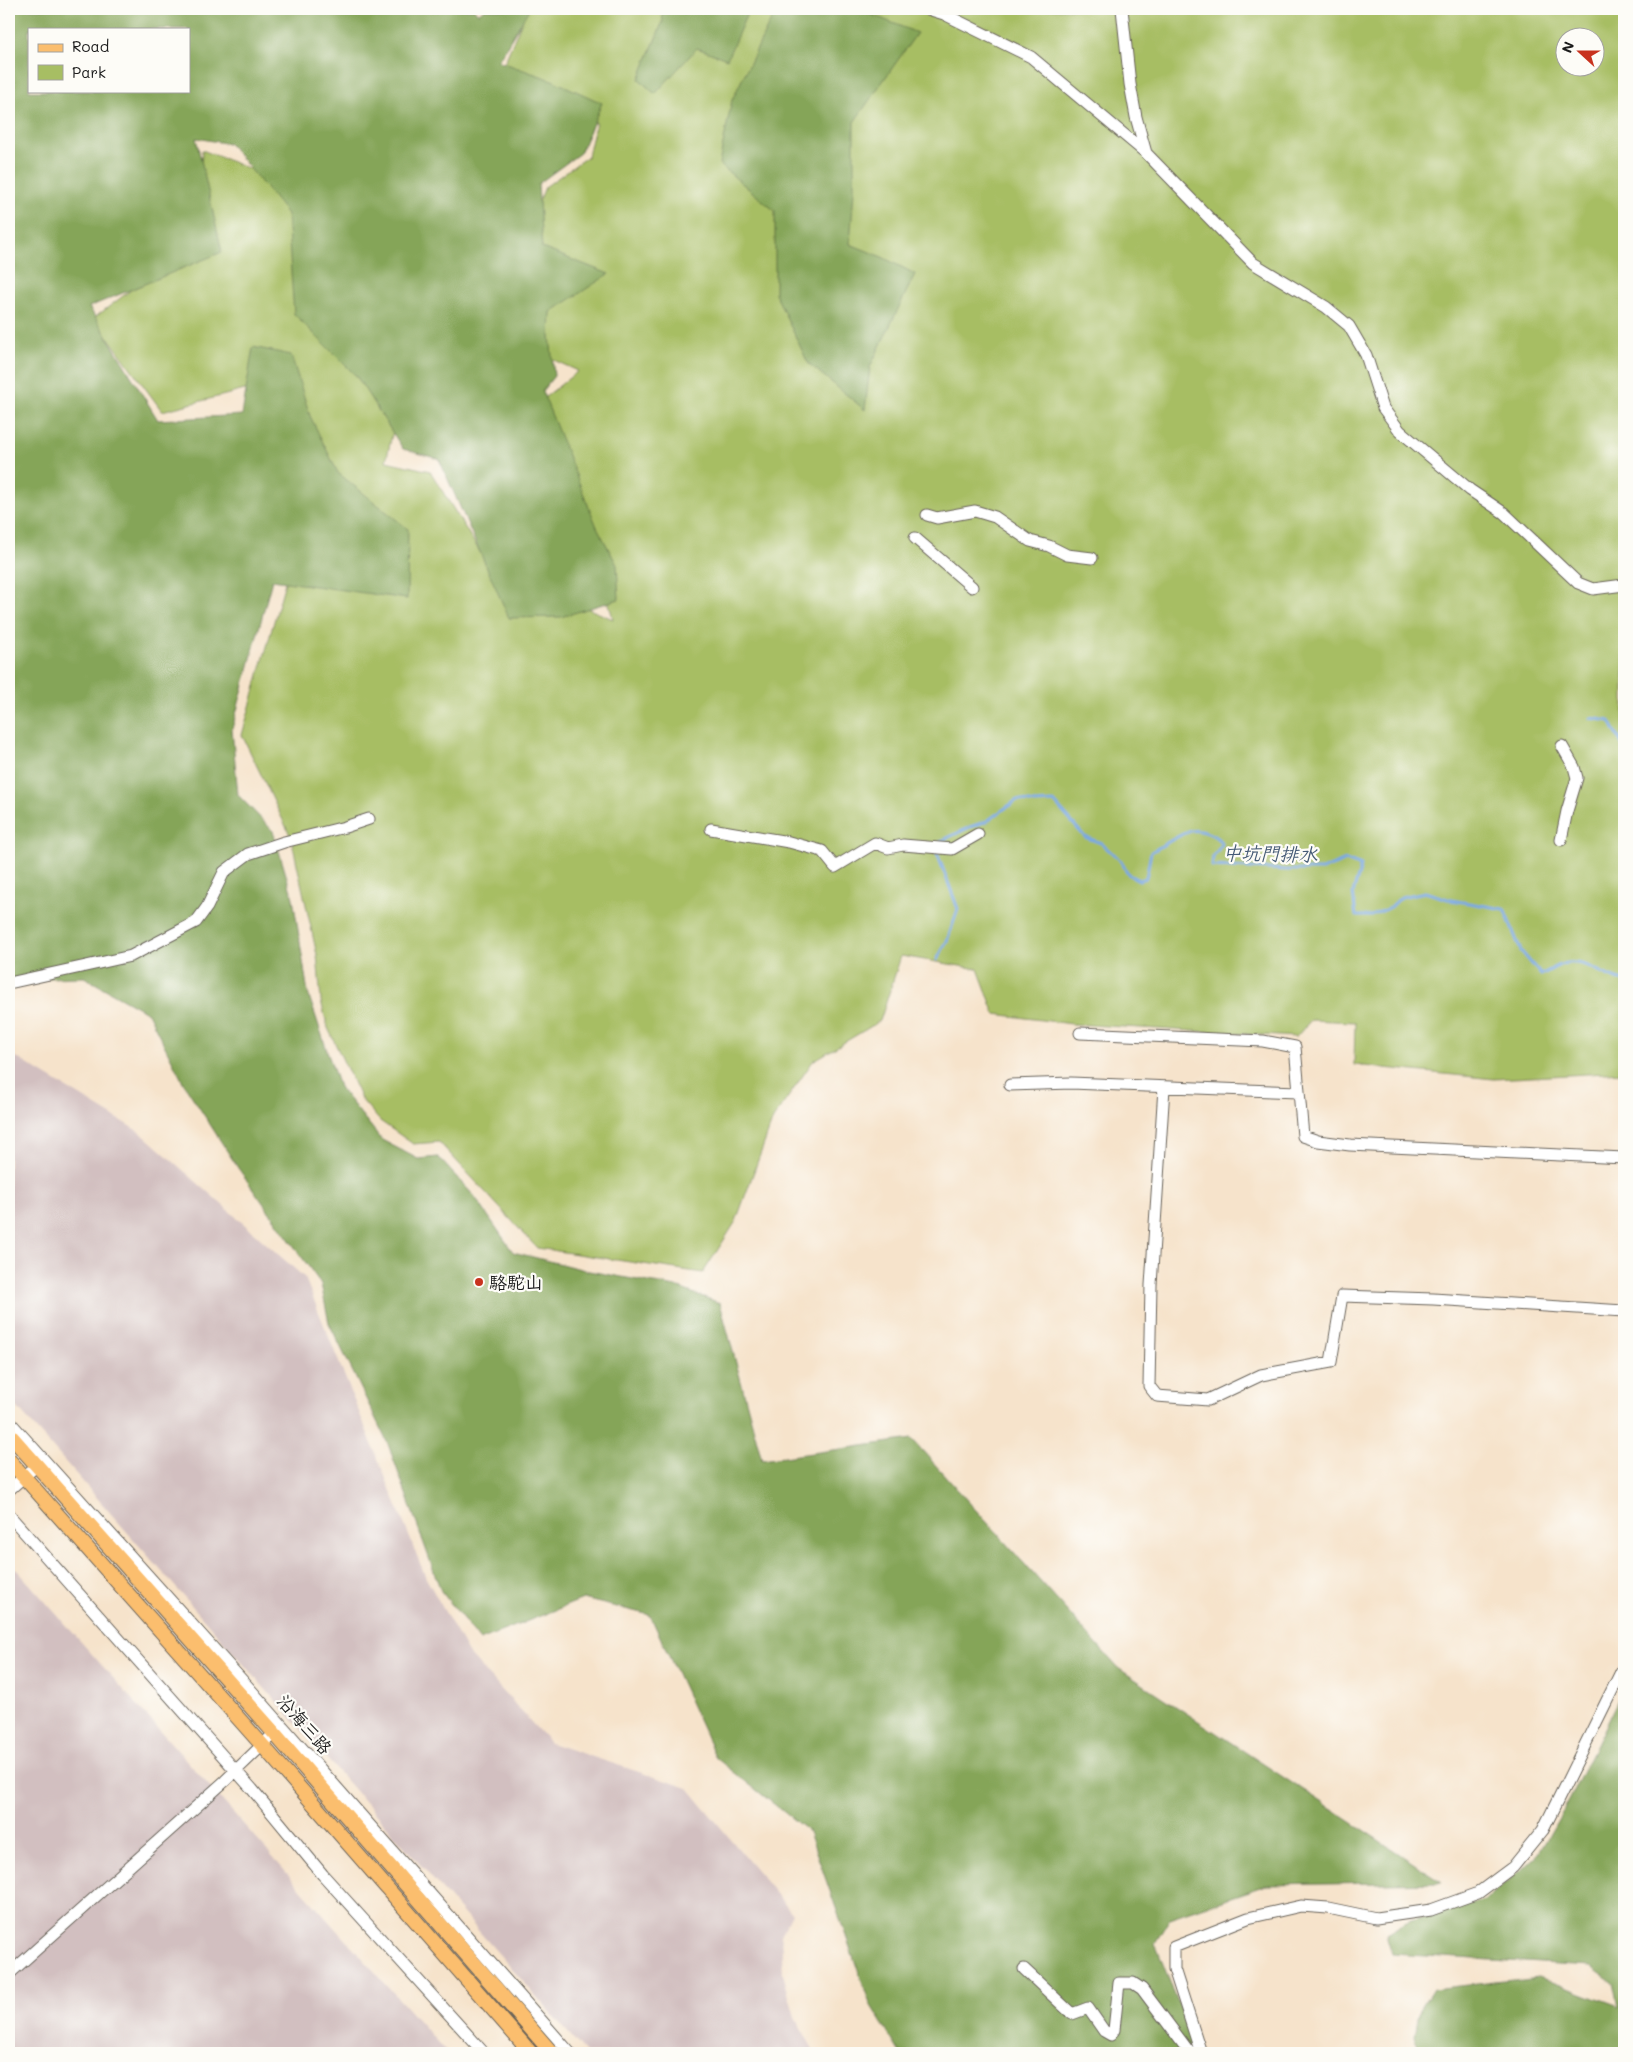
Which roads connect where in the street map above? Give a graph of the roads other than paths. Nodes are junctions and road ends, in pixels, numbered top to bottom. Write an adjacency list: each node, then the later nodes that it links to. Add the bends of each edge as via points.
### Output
1 (928, 9): 3 (street, via 1031,56)
2 (1122, 9): 3 (street, via 1130,84)
3 (1146, 153): 7 (street, via 1253,263 1326,307 1349,326 1366,355 1383,408 1400,431 1470,490 1504,513 1578,583 1593,589)
4 (927, 516): 6 (street, via 937,518 975,511 995,517 1030,541 1067,555)
5 (916, 538): 8 (street)
6 (1092, 558)
7 (1624, 585)
8 (972, 587)
9 (1562, 746): 13 (street, via 1577,778)
10 (369, 819): 14 (street, via 248,854 224,872 208,907 196,922 131,956)
11 (711, 829): 12 (street, via 822,851 835,867 875,843 888,848 903,845 952,849)
12 (978, 834)
13 (1561, 840)
14 (9, 983)
15 (1080, 1033): 18 (street, via 1263,1040 1294,1048)
16 (1010, 1084): 17 (street, via 1071,1083)
17 (1164, 1088): 18 (street); 20 (street, via 1150,1294 1149,1386 1157,1396 1208,1400 1261,1375 1331,1362 1342,1296)
18 (1298, 1092): 19 (street, via 1303,1136 1318,1141)
19 (1624, 1158)
20 (1624, 1311)
21 (9, 1421): 24 (street, 沿海三路)
22 (9, 1434): 24 (main road, 沿海三路)
23 (9, 1460): 25 (main road)
24 (40, 1462): 25 (street); 28 (main road, 沿海三路)
25 (24, 1477): 26 (street); 29 (main road)
26 (9, 1490)
27 (9, 1515): 33 (street)
28 (138, 1572): 29 (street); 31 (main road, 沿海三路)
29 (121, 1586): 32 (main road)
30 (1624, 1666): 47 (street, via 1543,1830 1513,1867 1478,1893 1432,1910 1376,1918 1301,1906 1248,1918 1174,1946 1174,1969)
31 (279, 1730): 32 (street); 34 (main road, 沿海三路)
32 (263, 1746): 33 (street); 35 (main road)
33 (236, 1772): 39 (street); 43 (street)
34 (329, 1787): 35 (street); 36 (main road, 沿海三路)
35 (313, 1803): 37 (main road)
36 (417, 1888): 37 (street); 40 (main road, 沿海三路)
37 (401, 1904): 41 (main road)
38 (1024, 1969): 46 (street, via 1072,2014 1088,2008 1104,2031 1111,2035 1119,1983 1133,1983 1145,1993)
39 (9, 1974)
40 (492, 1974): 41 (street); 42 (main road, 沿海三路)
41 (475, 1989): 44 (main road)
42 (547, 2047): 45 (street, 沿海三路)
43 (484, 2053)
44 (531, 2053)
45 (570, 2053)
46 (1190, 2053)
47 (1201, 2053)

